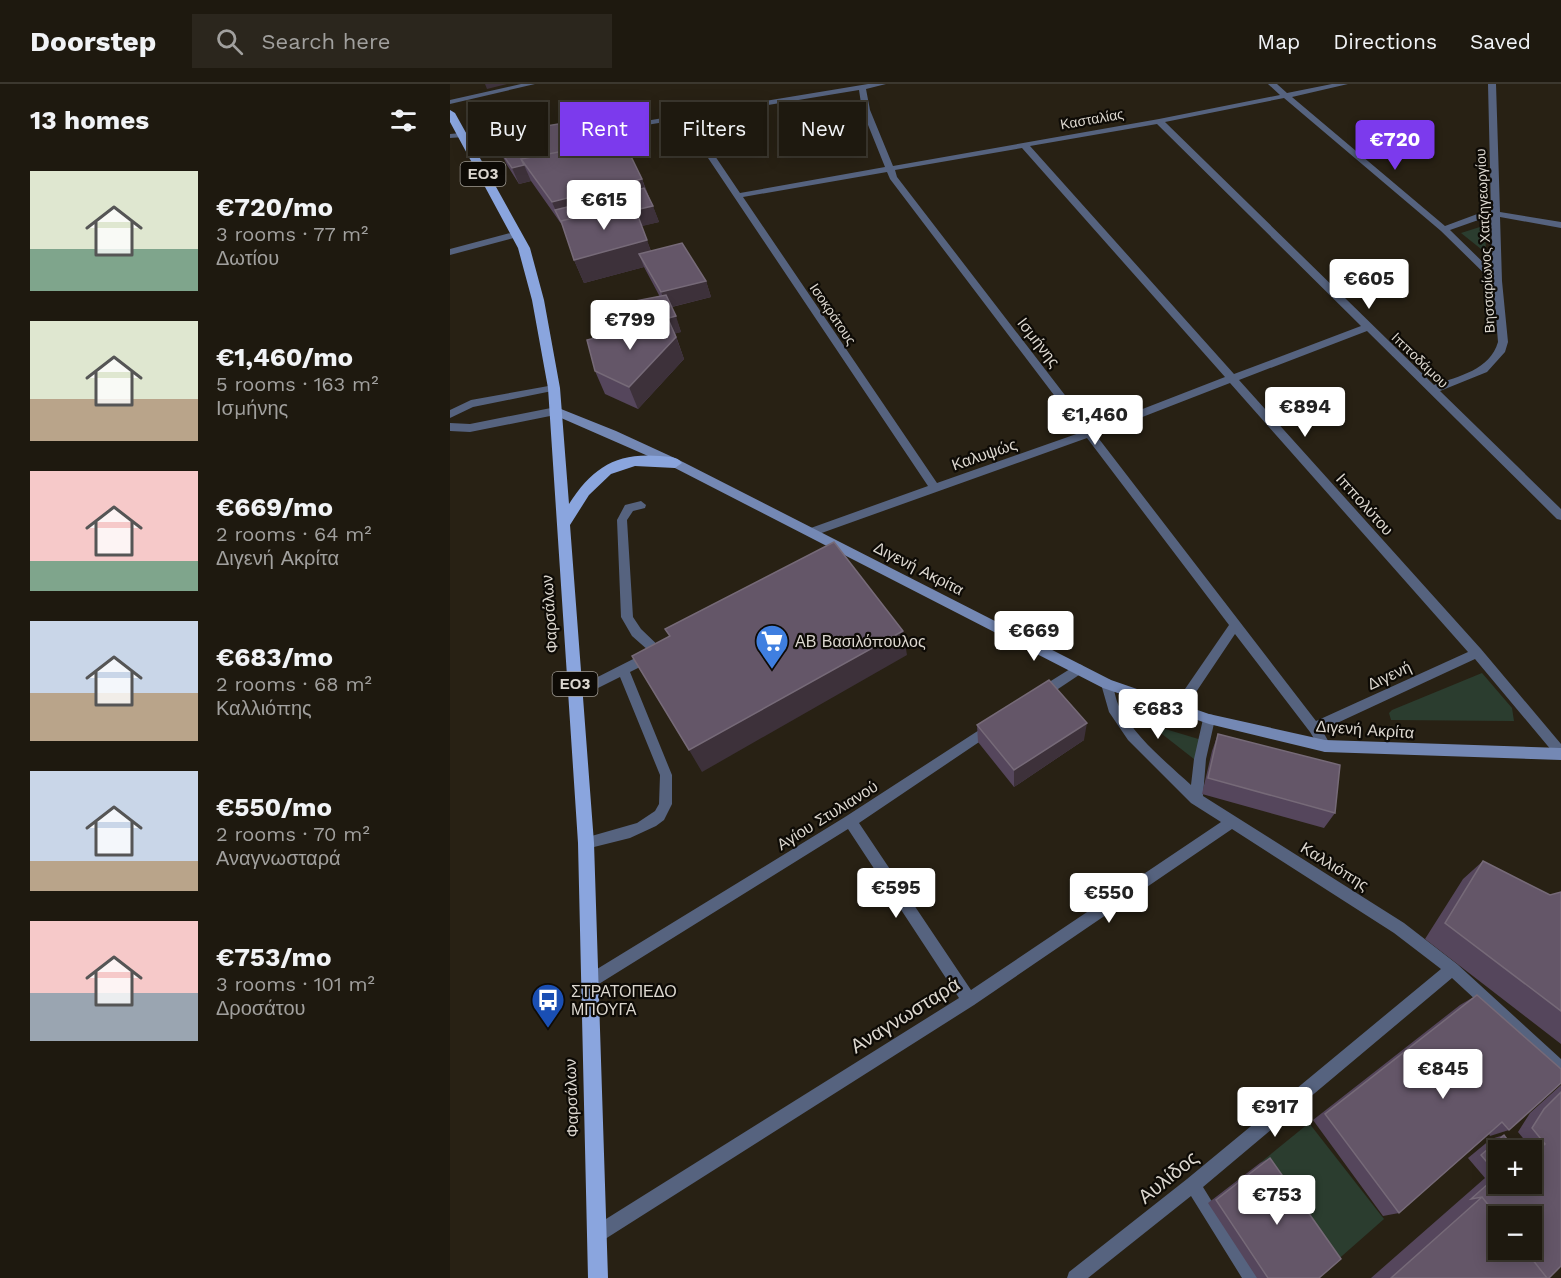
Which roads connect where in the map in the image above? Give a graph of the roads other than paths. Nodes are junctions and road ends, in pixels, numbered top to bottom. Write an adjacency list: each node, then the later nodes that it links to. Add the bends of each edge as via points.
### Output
1 (531, 84): 8 (street)
2 (882, 84): 6 (street)
3 (1272, 84): 7 (street)
4 (1344, 84): 7 (street, Κασταλίας)
5 (1492, 84): 19 (street, Βησσαρίωνος Χατζηγεωργίου)
6 (862, 87): 12 (street); 17 (street, Ισμήνης)
7 (1286, 95): 10 (street, Κασταλίας); 21 (street)
8 (450, 102)
9 (450, 113): 11 (main road, Φαρσάλων / ΕΟ3)
10 (1159, 121): 13 (street, Κασταλίας); 25 (street, Ιπποδάμου)
11 (455, 135): 14 (main road, Φαρσάλων / ΕΟ3)
12 (551, 138)
13 (1024, 145): 17 (street, Κασταλίας); 26 (street, Ιππολύτου)
14 (468, 150)
15 (472, 156): 22 (main road, Φαρσάλων / ΕΟ3)
16 (711, 156): 18 (street, Ισοκράτους)
17 (887, 168): 18 (street, Κασταλίας); 32 (street, Ισμήνης)
18 (736, 196): 34 (street, Ισοκράτους)
19 (1494, 214): 20 (street); 21 (street); 24 (street, Βησσαρίωνος Χατζηγεωργίου)
20 (1561, 225)
21 (1444, 229): 24 (street)
22 (518, 234): 23 (street); 27 (main road, Φαρσάλων / ΕΟ3, via 538,300)
23 (450, 252)
24 (1497, 281): 28 (street, Βησσαρίωνος Χατζηγεωργίου, via 1503,342 1500,352 1484,370)
25 (1367, 327): 26 (street, Καλυψώς); 28 (street, Ιπποδάμου)
26 (1233, 378): 32 (street, Καλυψώς); 40 (street, Ιππολύτου)
27 (554, 388): 29 (main road, Φαρσάλων / ΕΟ3); 30 (street, via 471,404)
28 (1432, 390): 36 (street, Ιπποδάμου)
29 (556, 411): 31 (street, via 470,428); 33 (main road, Διγενή Ακρίτα); 37 (main road, Φαρσάλων / ΕΟ3)
30 (450, 414)
31 (450, 427)
32 (1090, 433): 34 (street, Καλυψώς); 39 (street, Ισμήνης)
33 (675, 463): 37 (main road, via 631,460 604,470 576,501); 38 (main road, Διγενή Ακρίτα)
34 (934, 487): 38 (street, Καλυψώς)
35 (641, 505): 42 (street, via 629,508 622,520 627,617 638,635 664,649)
36 (1561, 516)
37 (563, 526): 44 (main road, Φαρσάλων / ΕΟ3)
38 (812, 532): 41 (main road, Διγενή Ακρίτα, via 849,556)
39 (1236, 625): 46 (street); 49 (street, Ισμήνης)
40 (1477, 653): 49 (street, Διγενή); 51 (street, Ιππολύτου)
41 (1078, 669): 43 (main road, Διγενή Ακρίτα); 45 (street)
42 (623, 670): 44 (street); 55 (street, via 666,775 664,809 647,825)
43 (1107, 684): 46 (main road, Διγενή Ακρίτα); 52 (street, Καλλιόπης, via 1113,708 1132,736)
44 (576, 694): 55 (main road, Φαρσάλων / ΕΟ3)
45 (1029, 702)
46 (1178, 709): 47 (main road, Διγενή Ακρίτα)
47 (1209, 719): 50 (main road, Διγενή Ακρίτα); 52 (street)
48 (999, 722): 53 (street, Αγίου Στυλιανού)
49 (1314, 728): 50 (street, Ισμήνης)
50 (1325, 746): 51 (main road, Διγενή Ακρίτα)
51 (1561, 753)
52 (1196, 799): 54 (street, Καλλιόπης)
53 (850, 821): 57 (street, Αγίου Στυλιανού); 58 (street)
54 (1232, 822): 56 (street, Καλλιόπης, via 1399,928); 58 (street, Αναγνωσταρά)
55 (586, 843): 57 (main road, Φαρσάλων / ΕΟ3)
56 (1452, 969): 59 (street, Καλλιόπης); 60 (street, Αυλίδος)
57 (589, 982): 61 (main road, Φαρσάλων / ΕΟ3)
58 (969, 1000): 61 (street, Αναγνωσταρά)
59 (1561, 1069)
60 (1193, 1185): 63 (street, Αυλίδος); 64 (street)
61 (596, 1234): 62 (main road, Φαρσάλων / ΕΟ3)
62 (598, 1278)
63 (1075, 1278)
64 (1251, 1278)

